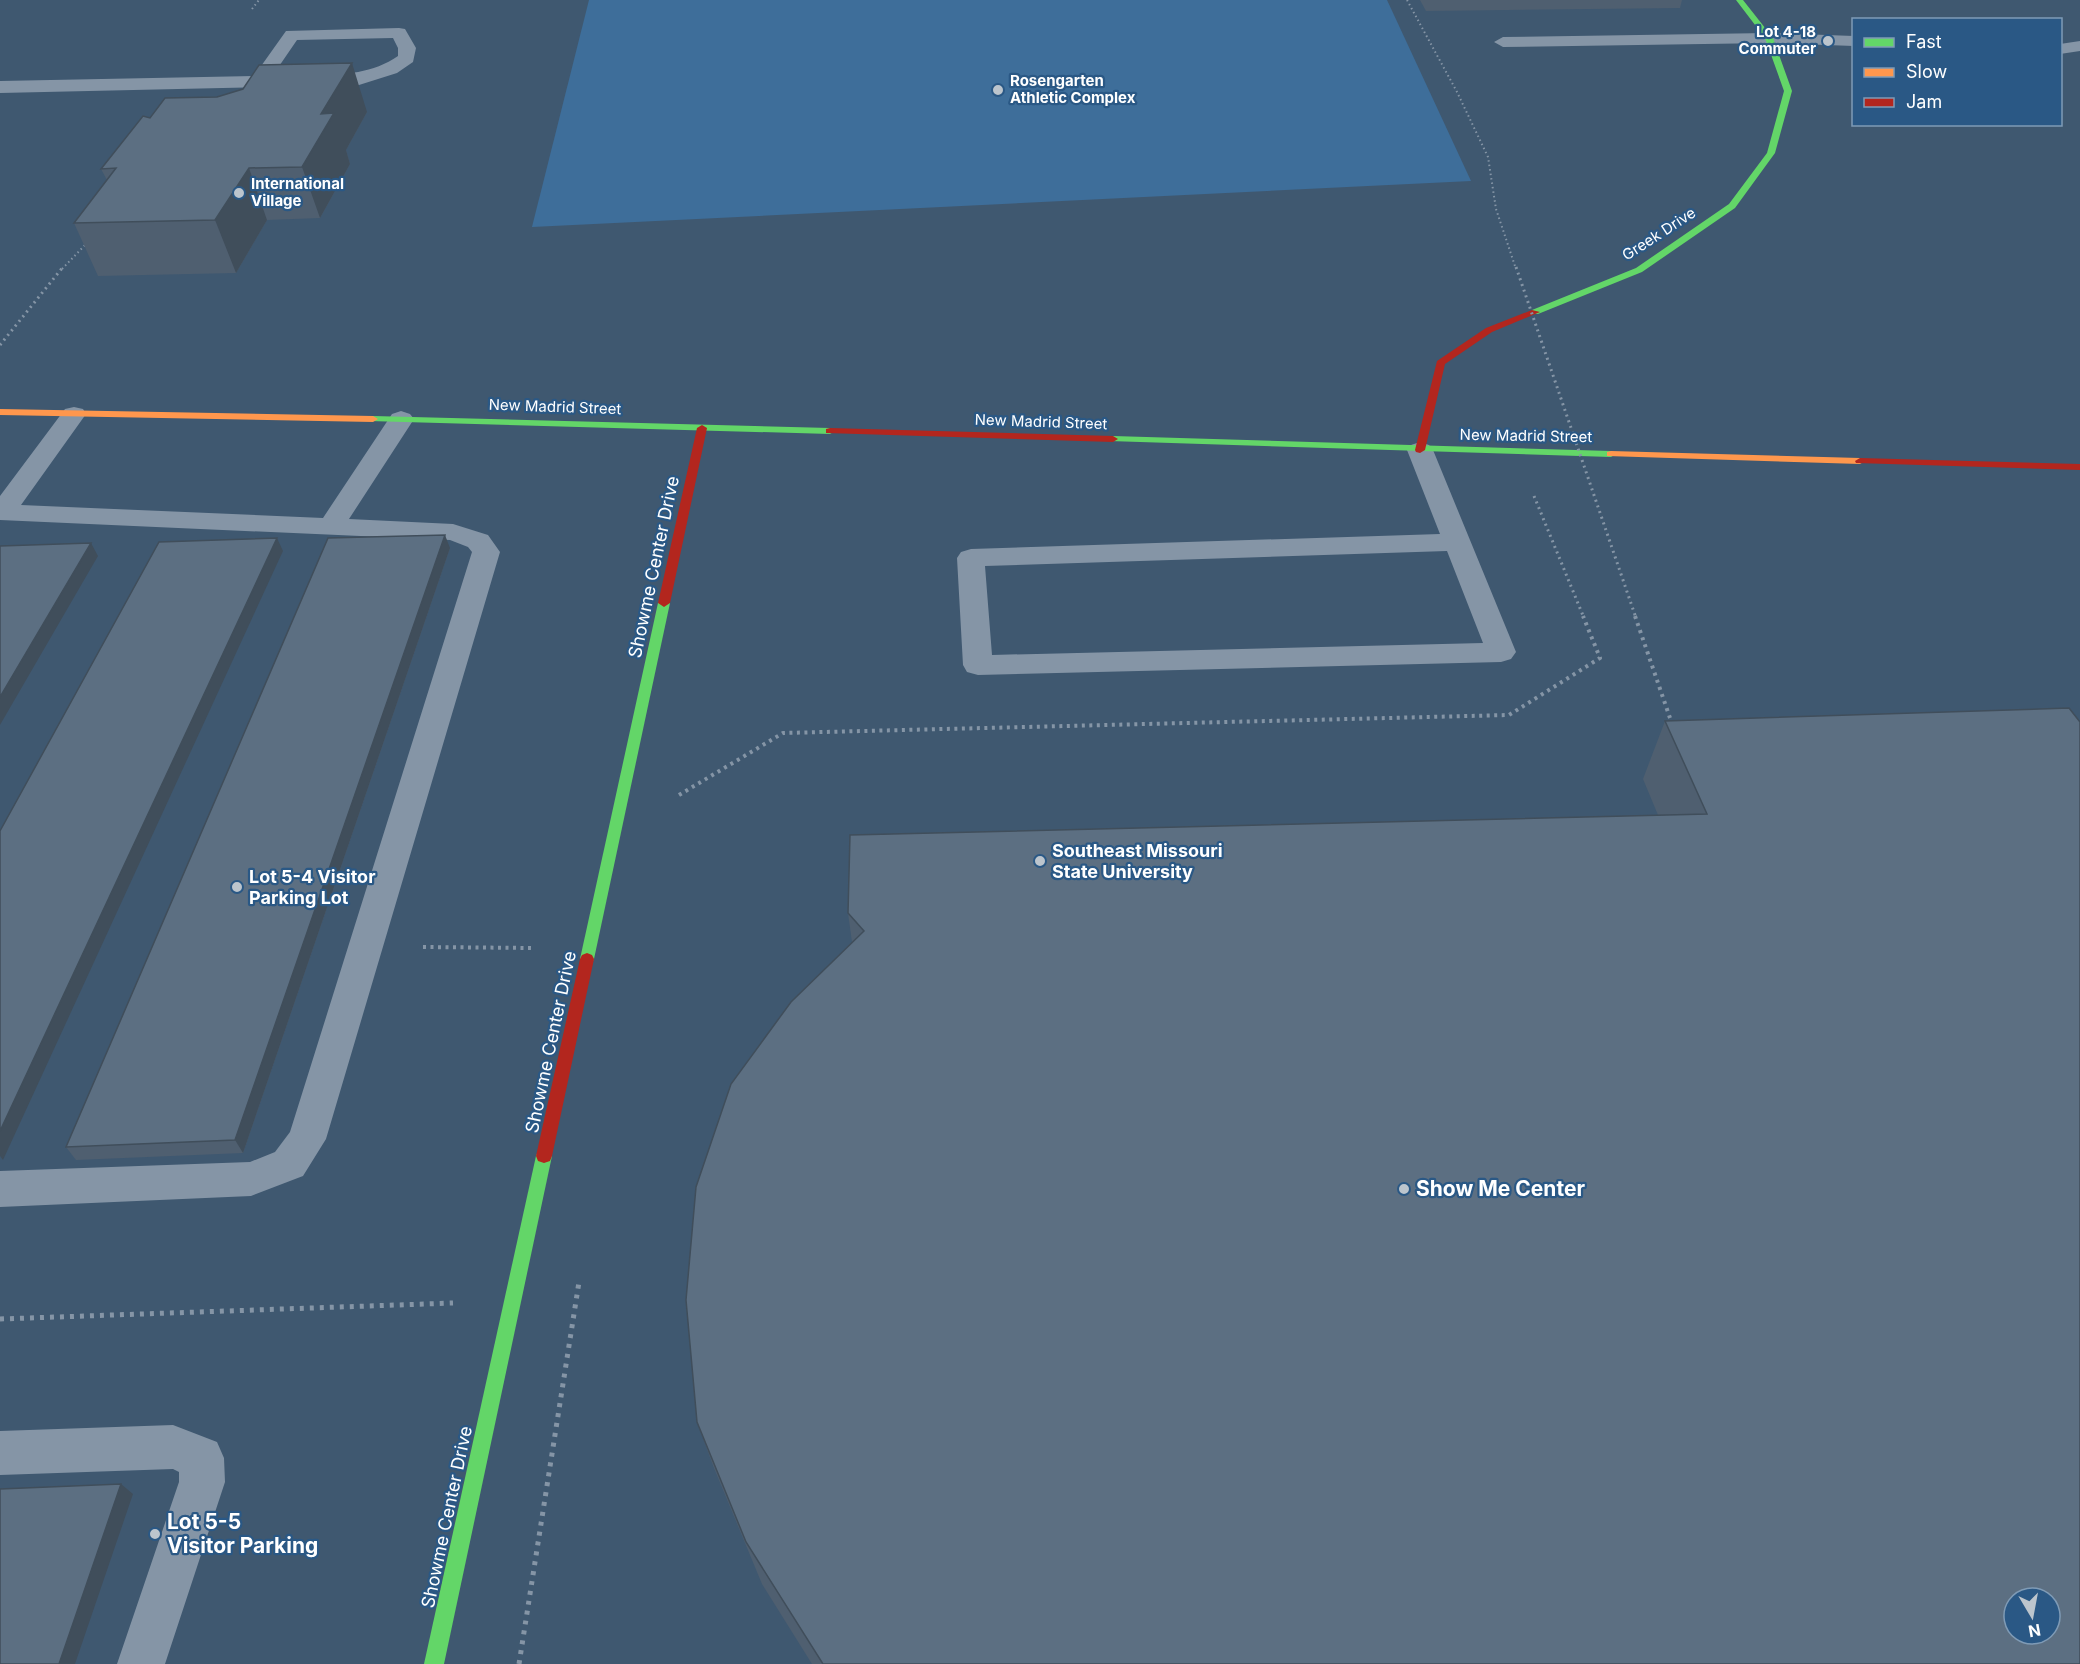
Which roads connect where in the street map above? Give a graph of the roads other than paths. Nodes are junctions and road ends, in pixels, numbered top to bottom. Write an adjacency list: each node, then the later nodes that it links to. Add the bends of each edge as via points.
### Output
1 (1740, 0): 2 (street, Greek Drive)
2 (1769, 38): 3 (lane); 4 (lane); 13 (street, Greek Drive, via 1788,91 1771,153 1732,206 1639,270 1489,330 1440,363)
3 (1852, 41)
4 (1503, 42)
5 (2080, 46): 6 (lane)
6 (2062, 49)
7 (260, 80): 7 (lane, via 359,79 392,69 407,58 407,48 399,33 292,35); 8 (lane)
8 (0, 87)
9 (0, 412): 10 (street, New Madrid Street)
10 (74, 414): 11 (street, New Madrid Street); 15 (lane)
11 (401, 419): 12 (street, New Madrid Street); 16 (lane)
12 (702, 428): 13 (street, New Madrid Street); 21 (street, Showme Center Drive)
13 (1420, 450): 14 (street, New Madrid Street); 17 (lane)
14 (2080, 467)
15 (1, 513): 16 (lane)
16 (331, 526): 18 (lane, via 453,532 478,541 486,552 307,1139 289,1164 251,1179)
17 (1457, 542): 17 (lane, via 1502,652 978,665 971,558)
18 (0, 1189)
19 (0, 1453): 20 (lane, via 173,1447 201,1458 202,1482)
20 (141, 1664)
21 (434, 1664)

